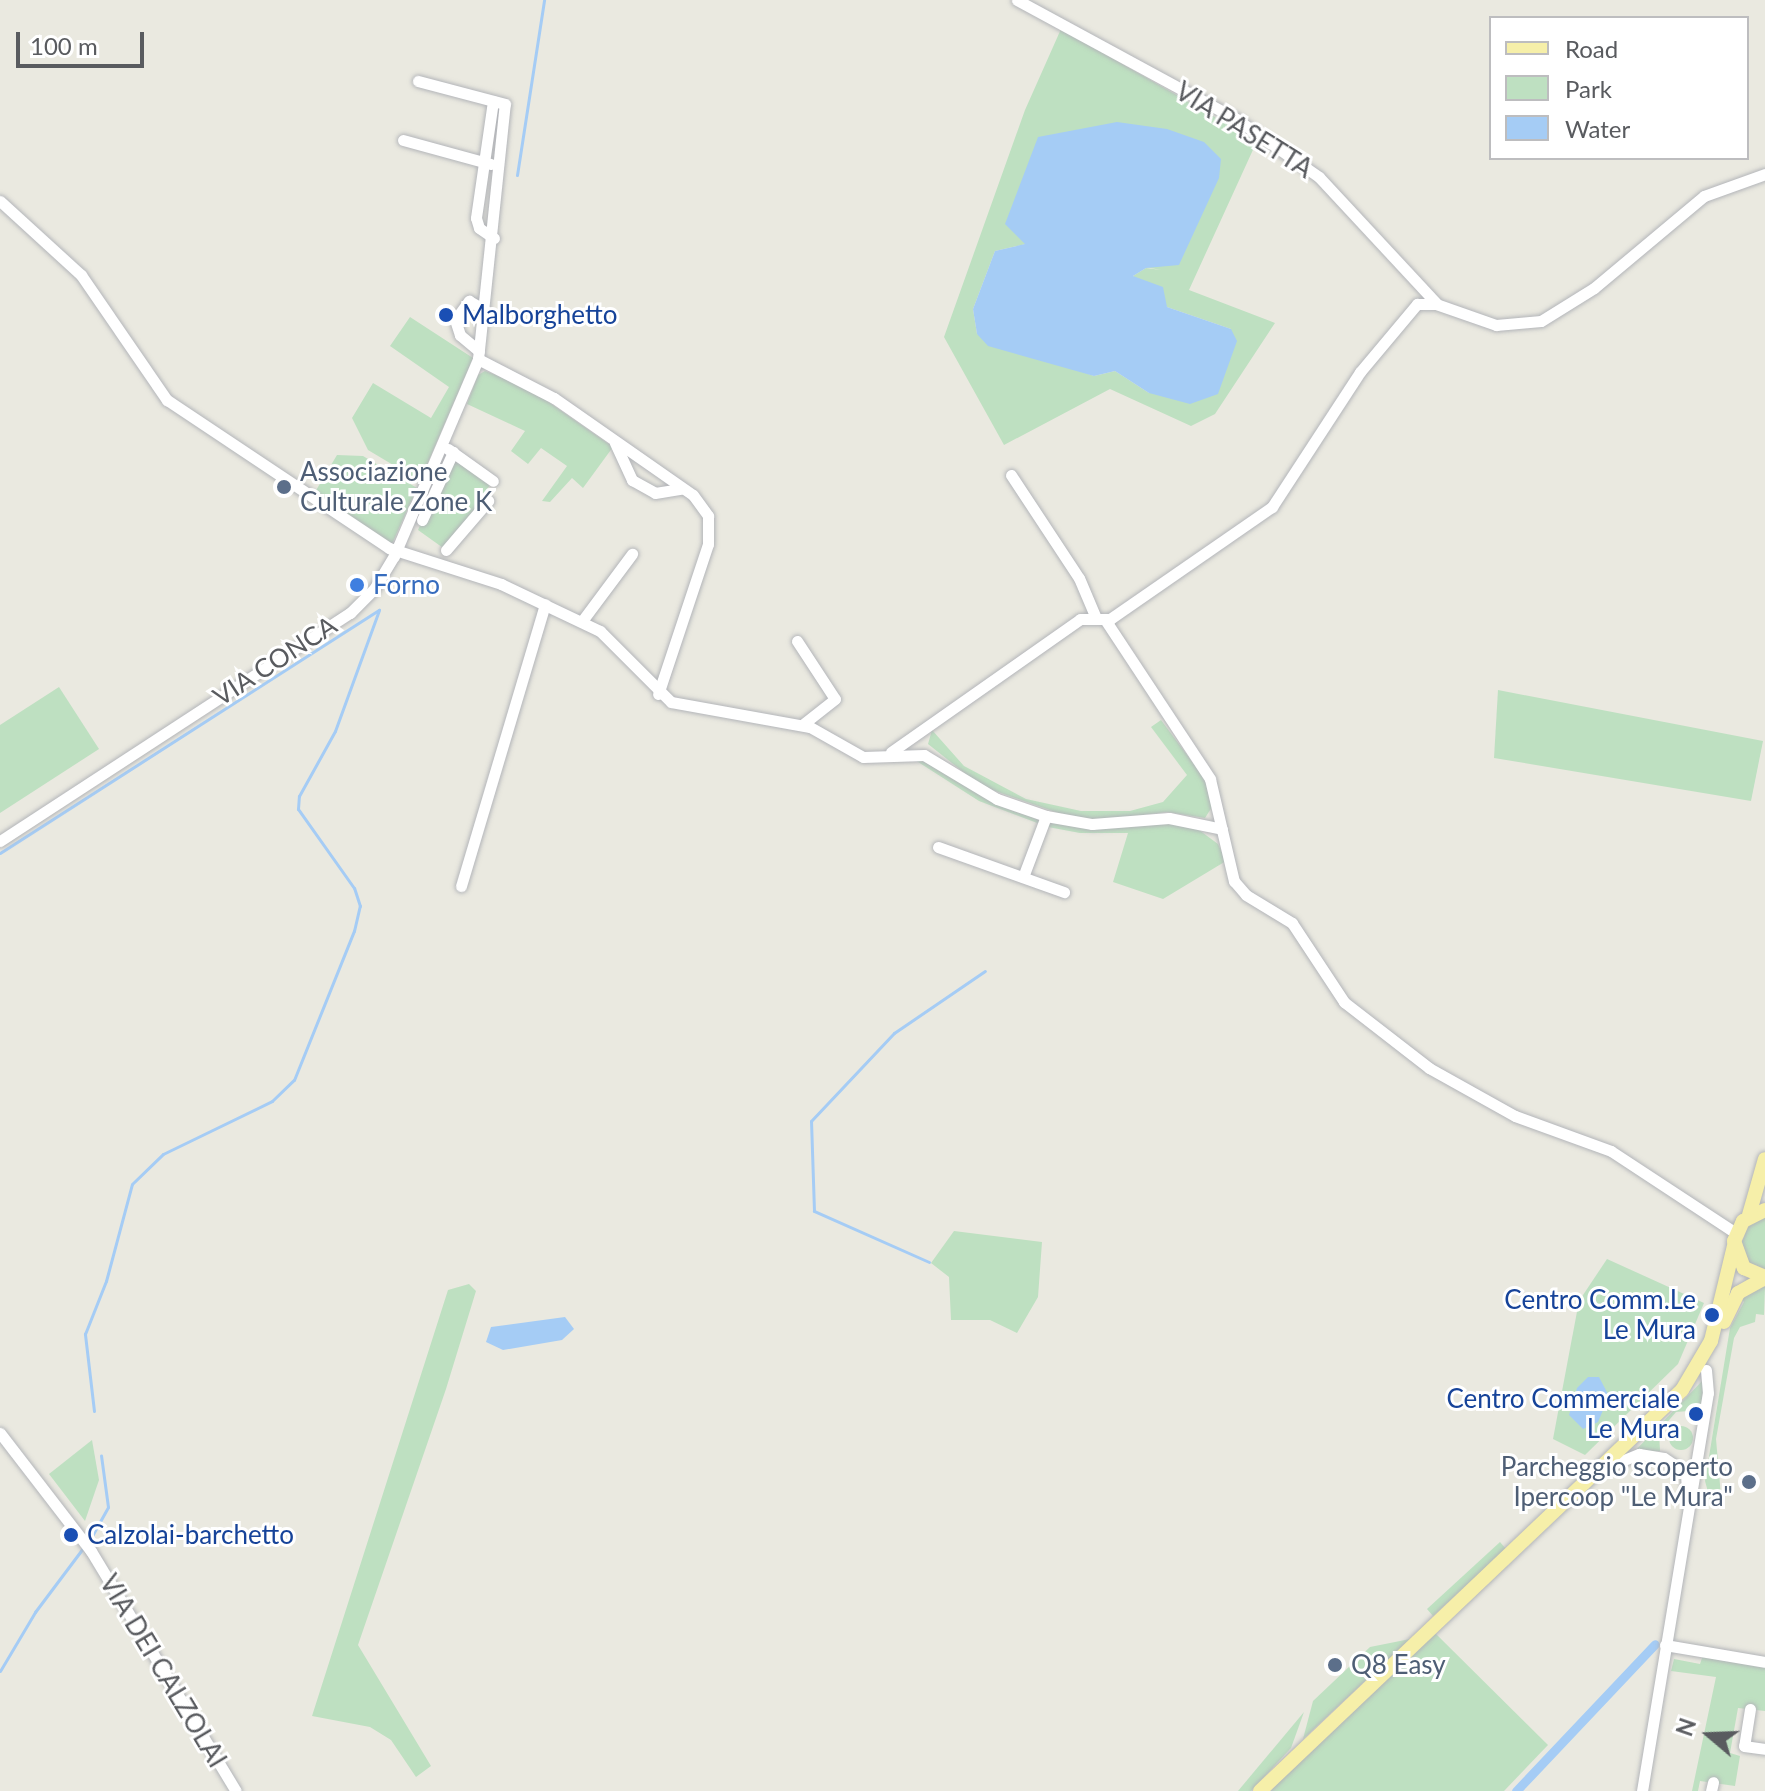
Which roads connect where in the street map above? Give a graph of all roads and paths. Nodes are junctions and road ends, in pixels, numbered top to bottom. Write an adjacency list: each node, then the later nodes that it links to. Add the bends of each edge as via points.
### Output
1 (1017, 0): 10 (street, VIA PASETTA, via 1236,119 1319,177)
2 (418, 81): 3 (street)
3 (493, 101): 5 (street); 6 (street, VIA CONCA, via 505,104)
4 (403, 140): 5 (street)
5 (484, 162): 6 (street); 9 (street, via 476,218 479,228)
6 (496, 166): 9 (street, VIA CONCA)
7 (1765, 174): 10 (street, via 1704,196 1588,293 1541,321 1496,325)
8 (0, 201): 21 (street, via 81,275 161,394)
9 (494, 238): 11 (street, VIA CONCA)
10 (1436, 304): 24 (street, via 1417,304 1386,339 1280,500)
11 (485, 310): 12 (street, VIA CONCA); 12 (street, via 469,301 455,320 460,335)
12 (479, 355): 13 (street, via 539,388); 14 (street, VIA CONCA)
13 (612, 440): 17 (street); 17 (street, via 632,480 655,493)
14 (448, 449): 16 (street); 19 (street); 21 (street, VIA CONCA)
15 (1011, 475): 24 (street)
16 (493, 481)
17 (685, 490): 27 (street, via 702,506 711,531)
18 (488, 501): 20 (street)
19 (422, 520)
20 (446, 550)
21 (397, 551): 23 (street, via 475,574); 35 (street, VIA CONCA, via 374,589 350,613)
22 (632, 554): 25 (street)
23 (545, 604): 25 (street); 38 (street)
24 (1101, 620): 29 (street, via 1077,621); 34 (street, via 1210,779)
25 (582, 621): 27 (street, via 623,649)
26 (797, 641): 28 (street, via 835,699)
27 (658, 694): 28 (street, via 695,709)
28 (802, 725): 32 (street, via 852,754)
29 (930, 727): 30 (street); 31 (street)
30 (913, 738): 31 (street); 32 (street)
31 (918, 750): 32 (street); 33 (street, via 997,799)
32 (879, 758)
33 (1046, 816): 34 (street, via 1092,824 1169,818); 37 (street)
34 (1222, 829): 43 (street, via 1239,888 1284,915 1328,985 1384,1037 1501,1110 1611,1151)
35 (0, 841)
36 (938, 847): 37 (street)
37 (1023, 877): 39 (street)
38 (461, 886)
39 (1064, 892)
40 (1765, 1159): 42 (main road)
41 (1765, 1210): 42 (main road)
42 (1749, 1216): 43 (main road)
43 (1735, 1240): 44 (main road, via 1744,1268); 48 (main road, via 1711,1341 1694,1374)
44 (1765, 1278): 45 (main road, via 1731,1302)
45 (1706, 1370): 47 (main road, via 1684,1399); 49 (street, via 1708,1393)
46 (0, 1433): 54 (street, VIA DEI CALZOLAI, via 91,1551)
47 (1614, 1464): 48 (main road); 49 (street, via 1646,1454 1675,1463 1686,1473)
48 (1539, 1527): 55 (main road)
49 (1670, 1613): 50 (street)
50 (1665, 1645): 51 (street); 56 (street)
51 (1765, 1662)
52 (1750, 1709): 53 (street, via 1744,1746)
53 (1765, 1749)
54 (236, 1791)
55 (1260, 1791)
56 (1642, 1791)

